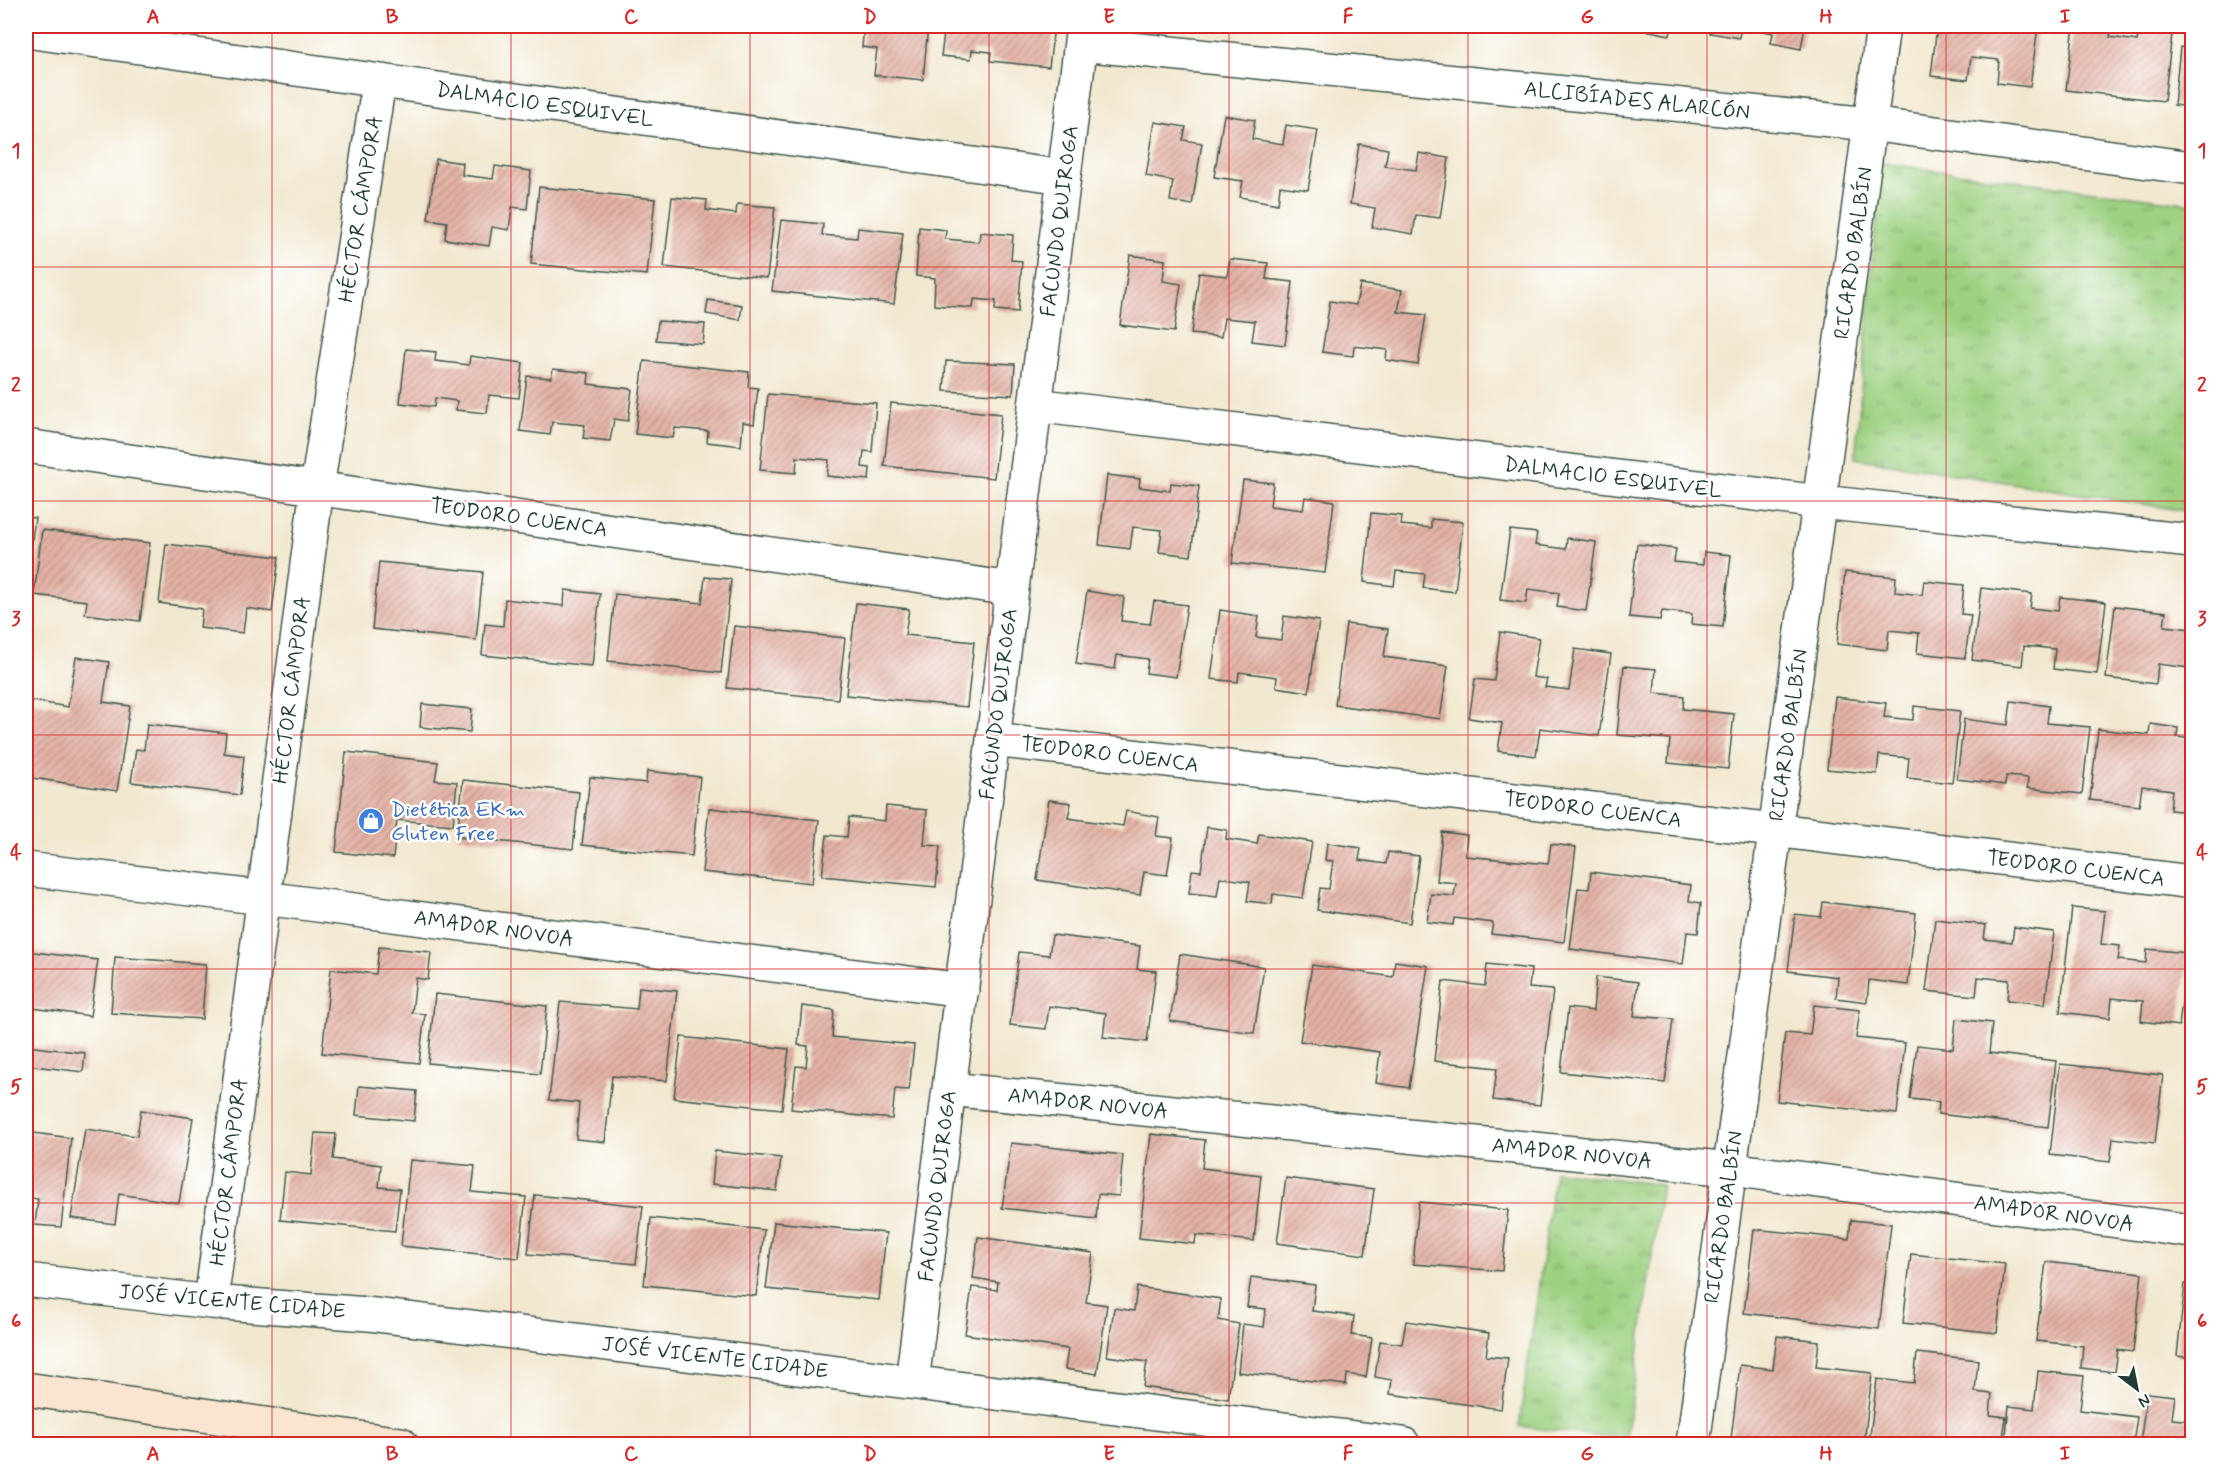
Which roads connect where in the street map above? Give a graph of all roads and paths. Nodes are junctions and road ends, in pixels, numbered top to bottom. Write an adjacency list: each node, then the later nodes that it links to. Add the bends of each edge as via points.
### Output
1 (1883, 26): 5 (street, RICARDO BALBÍN)
2 (26, 31): 4 (street, DALMACIO ESQUIVEL)
3 (1082, 35): 5 (street, ALCIBÍADES ALARCÓN); 7 (street, FACUNDO QUIROGA)
4 (379, 81): 7 (street, DALMACIO ESQUIVEL); 10 (street, HÉCTOR CÁMPORA)
5 (1870, 124): 6 (street, ALCIBÍADES ALARCÓN); 11 (street, RICARDO BALBÍN)
6 (2193, 168)
7 (1064, 177): 8 (street, FACUNDO QUIROGA)
8 (1035, 405): 11 (street, DALMACIO ESQUIVEL); 13 (street, FACUNDO QUIROGA)
9 (26, 446): 10 (street, TEODORO CUENCA)
10 (317, 488): 13 (street, TEODORO CUENCA); 18 (street, HÉCTOR CÁMPORA)
11 (1820, 502): 12 (street, DALMACIO ESQUIVEL); 15 (street, RICARDO BALBÍN)
12 (2193, 541)
13 (1012, 589): 14 (street, FACUNDO QUIROGA)
14 (993, 740): 15 (street, TEODORO CUENCA); 19 (street, FACUNDO QUIROGA)
15 (1775, 830): 17 (street, TEODORO CUENCA); 21 (street, RICARDO BALBÍN)
16 (26, 869): 18 (street, AMADOR NOVOA)
17 (2193, 882)
18 (264, 898): 19 (street, AMADOR NOVOA); 24 (street, HÉCTOR CÁMPORA)
19 (962, 990): 20 (street, FACUNDO QUIROGA)
20 (949, 1089): 21 (street, AMADOR NOVOA); 25 (street, FACUNDO QUIROGA)
21 (1730, 1169): 22 (street, AMADOR NOVOA); 29 (street, RICARDO BALBÍN)
22 (2193, 1231)
23 (26, 1280): 24 (street, JOSÉ VICENTE CIDADE)
24 (212, 1302): 25 (street, JOSÉ VICENTE CIDADE, via 368,1314)
25 (912, 1382): 28 (street, JOSÉ VICENTE CIDADE)
26 (26, 1389): 27 (main road)
27 (401, 1444)
28 (1403, 1444)
29 (1692, 1444)

